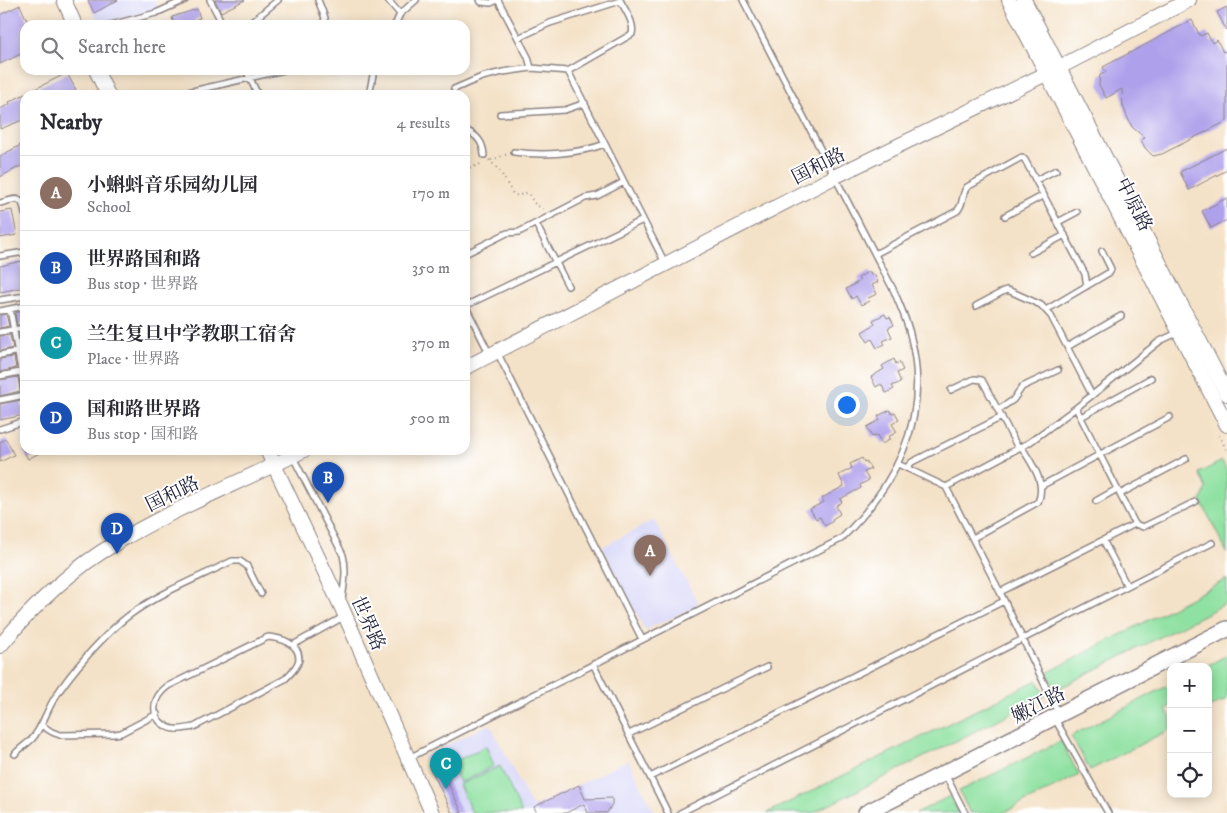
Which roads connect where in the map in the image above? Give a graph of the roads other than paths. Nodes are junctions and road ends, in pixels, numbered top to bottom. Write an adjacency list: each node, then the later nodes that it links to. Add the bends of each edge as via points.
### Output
1 (64, 0): 16 (street)
2 (185, 0): 17 (lane)
3 (210, 0): 18 (lane)
4 (278, 0): 19 (lane)
5 (318, 0): 20 (lane)
6 (388, 0): 15 (lane)
7 (416, 0): 15 (lane)
8 (480, 0): 9 (lane, via 486,4)
9 (498, 0): 22 (lane)
10 (620, 0): 22 (lane, via 550,23); 25 (lane, via 631,23 632,34)
11 (743, 0): 43 (lane)
12 (1009, 0): 24 (street, 中原路)
13 (1024, 0): 24 (street, 中原路)
14 (1189, 0): 24 (street, 国和路)
15 (400, 14): 21 (lane)
16 (73, 20)
17 (130, 20)
18 (220, 20)
19 (254, 20)
20 (324, 20)
21 (397, 20)
22 (518, 38): 23 (lane)
23 (531, 68): 25 (lane); 31 (lane, via 482,77)
24 (1052, 70): 43 (street, 国和路); 77 (street, 中原路); 91 (street, 中原路)
25 (568, 71): 36 (lane)
26 (98, 75): 32 (street)
27 (248, 75): 30 (lane)
28 (263, 75): 30 (lane)
29 (373, 75): 35 (lane)
30 (250, 78): 33 (lane); 34 (lane)
31 (454, 89)
32 (106, 90)
33 (197, 90)
34 (256, 90)
35 (370, 90)
36 (585, 104): 37 (lane, via 565,110); 39 (lane)
37 (500, 114)
38 (470, 132): 41 (lane, via 479,139)
39 (605, 144): 40 (lane, via 575,152); 45 (lane)
40 (514, 152)
41 (484, 155)
42 (1056, 170): 44 (lane)
43 (836, 176): 59 (lane); 62 (street, 国和路)
44 (1036, 180): 46 (lane); 59 (lane, via 1020,157 967,187 957,211)
45 (624, 182): 51 (lane); 53 (lane)
46 (1044, 195): 50 (lane); 52 (lane)
47 (20, 200): 48 (lane)
48 (0, 203)
49 (1077, 212): 52 (lane)
50 (1005, 216)
51 (643, 220): 61 (lane); 62 (lane)
52 (1058, 222): 54 (lane)
53 (536, 224): 55 (lane, via 519,232 506,233); 61 (lane)
54 (1065, 235): 58 (lane); 64 (lane, via 1086,274)
55 (470, 251)
56 (1102, 251): 64 (lane, via 1110,272)
57 (20, 253): 60 (lane)
58 (1031, 253)
59 (875, 254): 109 (lane, via 894,291 911,337 917,375 916,404)
60 (0, 256)
61 (556, 262): 63 (lane); 67 (lane)
62 (666, 264): 82 (street, 国和路)
63 (568, 286)
64 (1087, 286): 71 (lane)
65 (20, 297): 66 (lane)
66 (0, 300)
67 (470, 304)
68 (976, 306): 71 (lane, via 1006,290)
69 (20, 307): 70 (lane)
70 (10, 309): 72 (lane); 76 (lane)
71 (1046, 310): 79 (lane)
72 (0, 311)
73 (470, 314): 82 (lane)
74 (1121, 316): 79 (lane)
75 (20, 329): 76 (lane)
76 (14, 330): 78 (lane); 80 (lane)
77 (1180, 331): 93 (lane, via 1160,341); 101 (street, 中原路)
78 (0, 332)
79 (1067, 347): 93 (lane)
80 (17, 351): 81 (lane); 83 (lane); 84 (lane)
81 (20, 351)
82 (493, 353): 85 (street, 国和路); 127 (lane)
83 (0, 355)
84 (20, 361)
85 (470, 365)
86 (1058, 370): 96 (lane, via 1022,387 1013,400)
87 (20, 372): 88 (lane)
88 (0, 376)
89 (1152, 378): 97 (lane)
90 (951, 390): 96 (lane, via 980,379)
91 (1227, 394)
92 (20, 395): 94 (lane)
93 (1092, 395): 95 (lane)
94 (0, 400)
95 (1076, 408): 97 (lane); 103 (lane)
96 (998, 410): 98 (lane)
97 (1081, 416): 107 (lane)
98 (1002, 417): 103 (lane); 111 (lane)
99 (1170, 417): 107 (lane)
100 (20, 423): 102 (lane)
101 (1227, 425)
102 (0, 429)
103 (1020, 447): 112 (lane); 113 (lane)
104 (269, 455): 110 (street, 世界路)
105 (294, 455): 110 (street, 国和路)
106 (299, 455): 125 (lane, via 343,555 346,576)
107 (1101, 456): 112 (lane); 114 (lane)
108 (1186, 459): 114 (lane)
109 (898, 464): 111 (lane); 127 (lane, via 880,495 840,539)
110 (274, 465): 125 (street, 世界路); 130 (street, 国和路, via 114,543 69,575 36,605)
111 (906, 468): 113 (lane)
112 (1041, 486): 118 (lane, via 1036,504)
113 (946, 487): 118 (lane)
114 (1119, 492): 115 (lane); 117 (lane)
115 (1096, 501)
116 (1195, 502): 117 (lane, via 1143,527)
117 (1134, 524): 119 (lane)
118 (973, 538): 122 (lane)
119 (1103, 540): 121 (lane); 122 (lane)
120 (1212, 543): 121 (lane)
121 (1127, 586): 128 (lane)
122 (1000, 592): 124 (lane)
123 (261, 594): 135 (lane, via 246,566 240,561 232,561 152,600 130,615 98,645 54,700)
124 (1004, 601): 128 (lane); 140 (lane)
125 (343, 611): 129 (lane); 138 (street, 世界路)
126 (1227, 629): 134 (main road, 嫩江路)
127 (642, 639): 131 (lane)
128 (1023, 640): 134 (lane); 143 (lane)
129 (293, 645): 133 (lane, via 268,637 168,686 154,700); 133 (lane, via 299,659 285,680 194,727 170,728)
130 (0, 646)
131 (593, 664): 136 (lane); 138 (lane)
132 (767, 667): 136 (lane)
133 (156, 714): 135 (lane, via 115,734 60,735)
134 (1057, 717): 139 (main road, 嫩江路); 146 (lane)
135 (41, 725): 137 (lane, via 32,739)
136 (629, 734): 140 (lane)
137 (15, 754)
138 (408, 759): 141 (street, 世界路)
139 (944, 773): 144 (main road, 嫩江路); 145 (lane)
140 (650, 777): 142 (lane)
141 (432, 813)
142 (668, 813)
143 (680, 813)
144 (866, 813)
145 (965, 813)
146 (1108, 813)

